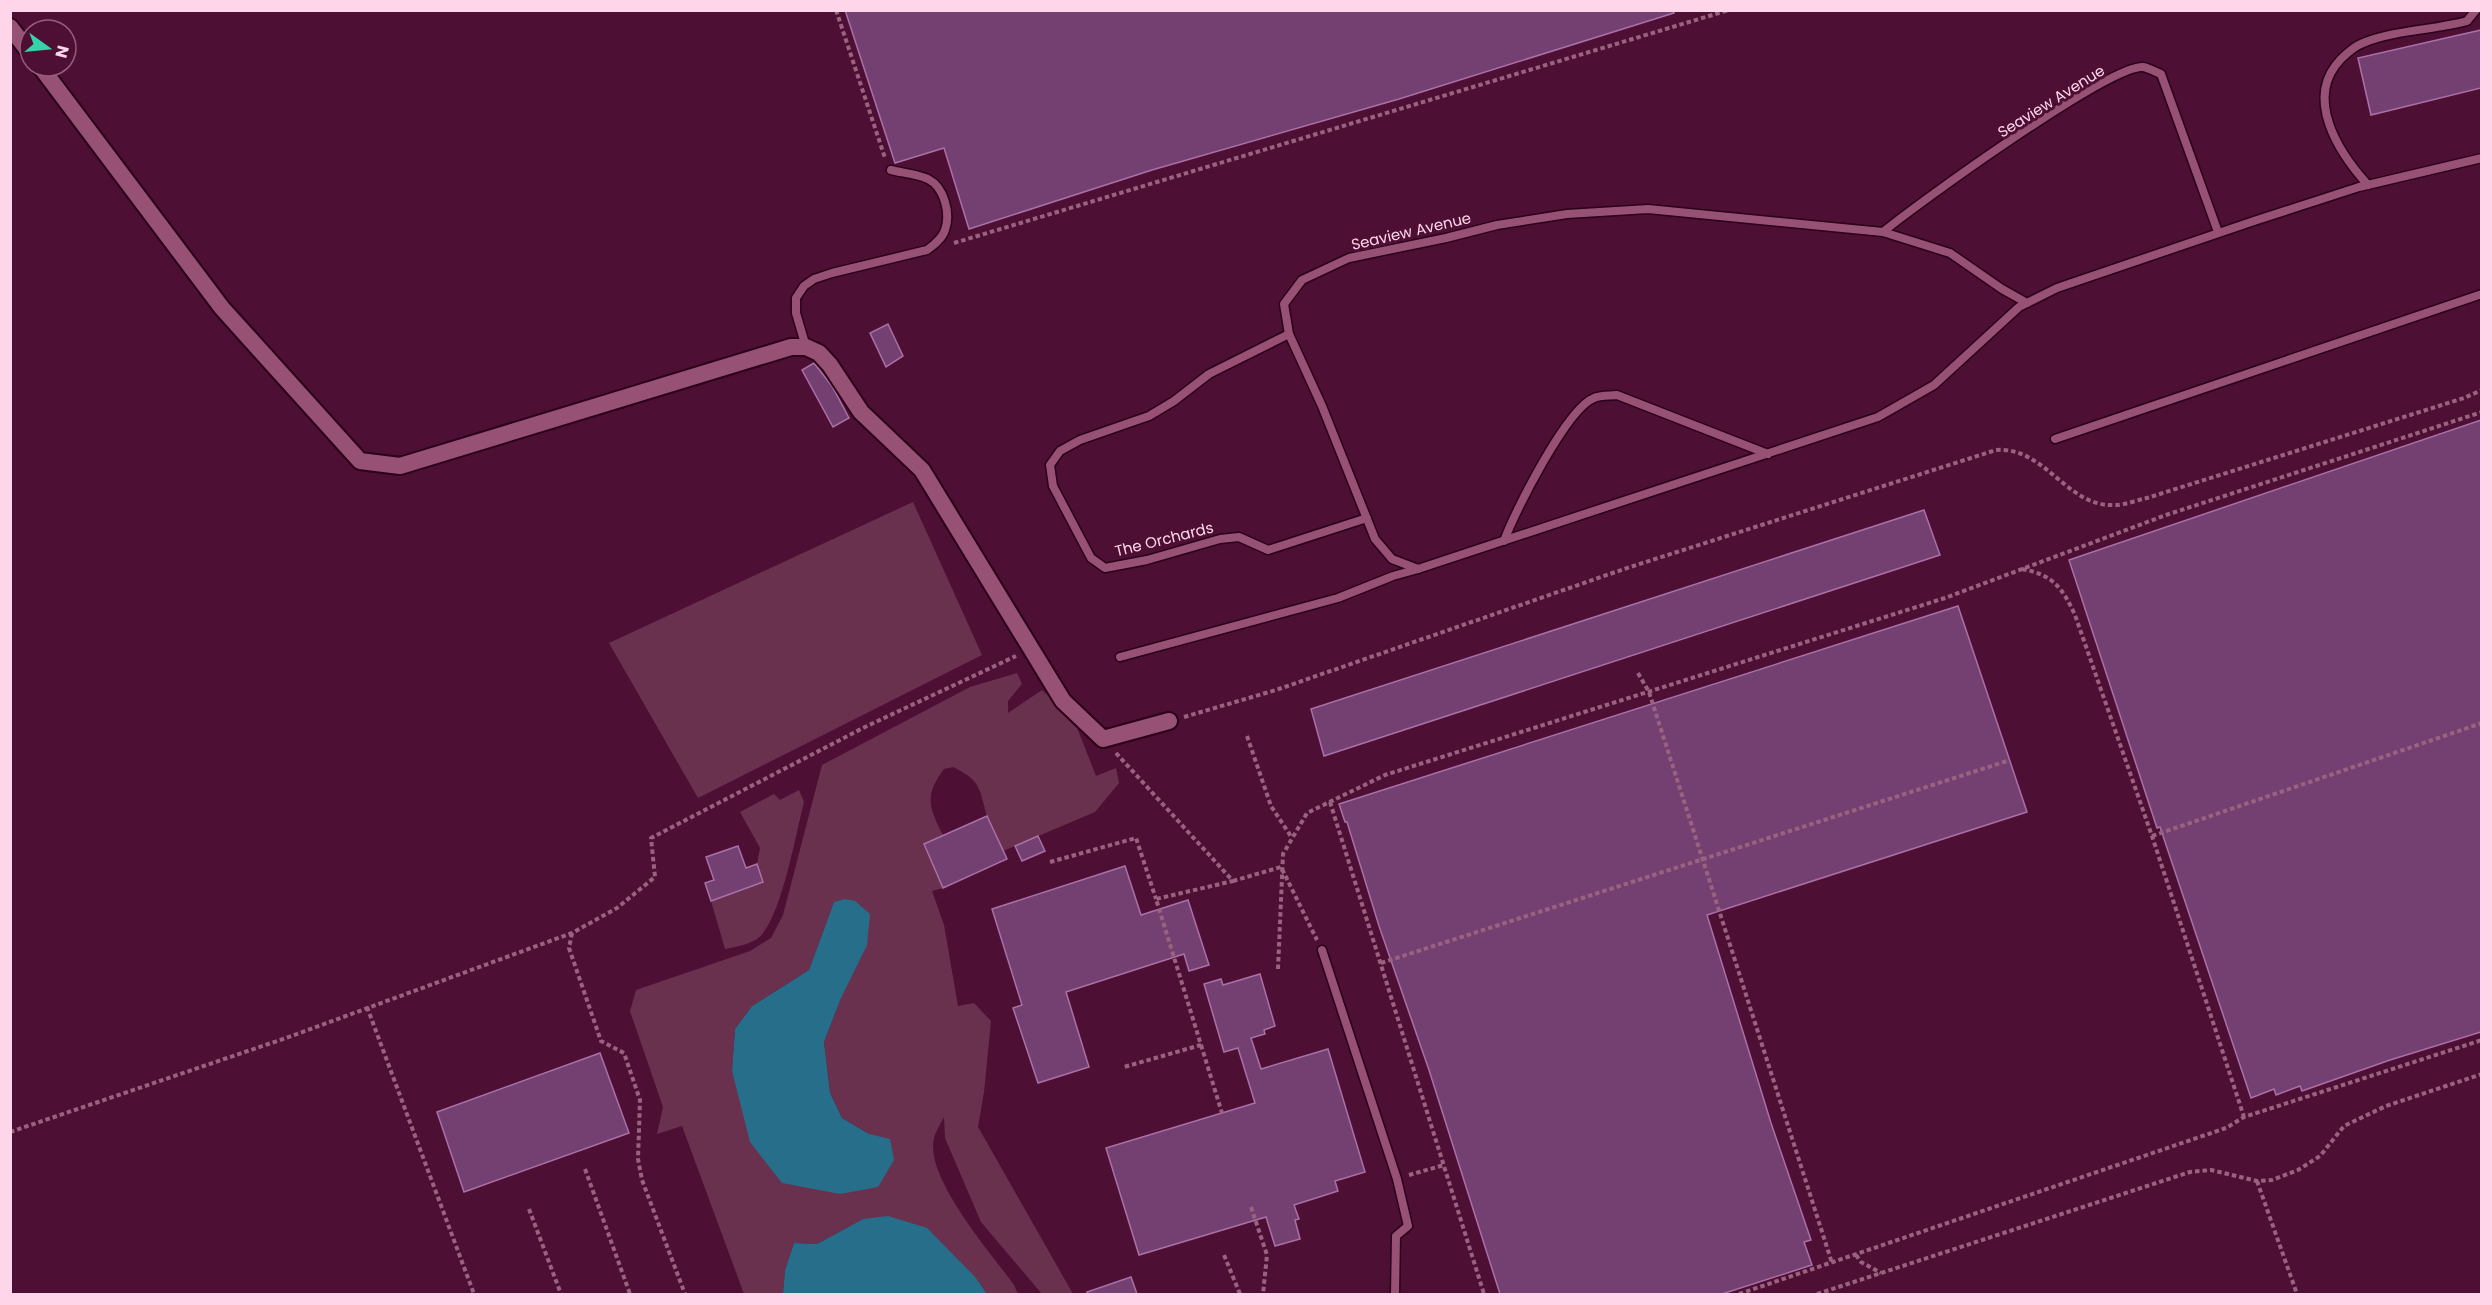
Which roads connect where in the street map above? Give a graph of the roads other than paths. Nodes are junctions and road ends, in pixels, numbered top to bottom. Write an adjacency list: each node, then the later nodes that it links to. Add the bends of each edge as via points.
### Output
1 (2476, 10): 5 (lane, via 2467,21 2362,43 2331,69 2324,101 2332,132 2343,156)
2 (49, 78): 11 (street, via 222,308 360,461 400,466 791,347)
3 (2481, 158): 5 (lane)
4 (891, 170): 11 (lane, via 930,180 940,190 947,214 945,230 927,250 832,273 804,286 796,298 796,313)
5 (2368, 185): 7 (lane)
6 (1883, 232): 7 (lane, Seaview Avenue, via 1966,170 2040,122 2109,79 2143,67 2161,74); 9 (lane, Seaview Avenue, via 1950,253); 10 (lane, Seaview Avenue, via 1648,209 1567,214 1497,225 1349,258 1302,280 1284,304)
7 (2218, 232): 9 (lane, via 2057,288)
8 (2481, 294): 12 (lane)
9 (2027, 303): 13 (lane, via 1934,385 1878,417)
10 (1289, 334): 14 (lane, Seaview Avenue); 14 (lane, The Orchards, via 1209,374 1149,416 1060,451 1050,465 1053,486 1091,558 1105,568 1220,539 1239,537 1268,550)
11 (806, 347): 18 (street, via 819,353 861,412 922,470 1063,701 1103,739)
12 (2055, 440)
13 (1768, 454): 15 (lane); 15 (lane, via 1617,395 1593,398 1571,419 1538,472)
14 (1367, 518): 16 (lane, Seaview Avenue, via 1375,539 1392,559)
15 (1504, 542): 16 (lane)
16 (1418, 569): 17 (lane, via 1338,598)
17 (1120, 657)
18 (1169, 721)
19 (1322, 951): 20 (lane, via 1397,1179 1408,1226 1396,1236)
20 (1395, 1294)

